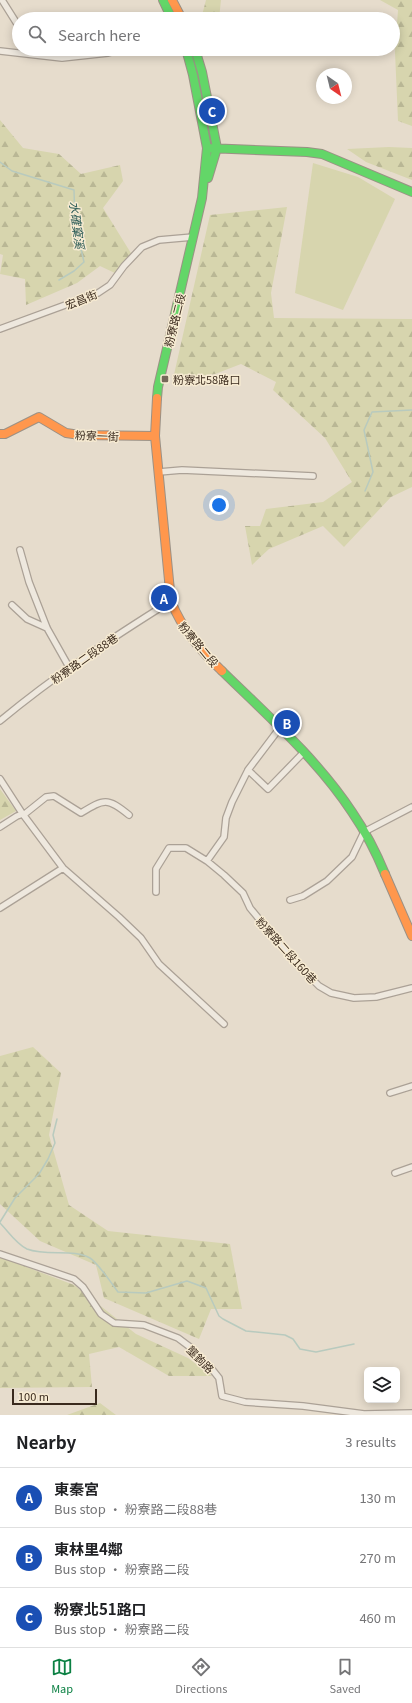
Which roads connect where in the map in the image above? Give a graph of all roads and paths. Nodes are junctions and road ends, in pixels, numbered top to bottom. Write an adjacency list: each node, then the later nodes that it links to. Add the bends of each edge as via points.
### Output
1 (2, 0): 6 (street)
2 (163, 0): 4 (main road)
3 (172, 0): 5 (main road)
4 (169, 12)
5 (178, 12)
6 (12, 16)
7 (0, 51): 8 (street)
8 (12, 52)
9 (45, 56): 10 (street, via 62,58)
10 (80, 56)
11 (188, 56): 13 (main road, 粉寮路二段)
12 (197, 56): 14 (main road, 粉寮路二段)
13 (207, 148): 14 (main road); 16 (main road, 粉寮路二段)
14 (217, 148): 15 (main road, via 322,154); 16 (main road, 粉寮路二段)
15 (412, 192)
16 (202, 198): 17 (main road, 粉寮路二段)
17 (193, 237): 18 (street, 宏昌街, via 159,240 142,247 110,284 98,293); 20 (main road, 粉寮路二段, via 158,387)
18 (0, 329)
19 (0, 434): 20 (main road, 粉寮一街, via 39,417 66,433)
20 (155, 436): 21 (main road, 粉寮路二段)
21 (159, 472): 22 (street, via 182,470); 24 (main road, 粉寮路二段)
22 (313, 476)
23 (20, 550): 26 (street)
24 (171, 601): 27 (street, 粉寮路二段88巷); 29 (main road, 粉寮路二段, via 176,615 197,644)
25 (12, 605): 26 (street, via 27,619)
26 (47, 628): 27 (street)
27 (69, 667): 28 (street, 粉寮路二段88巷)
28 (0, 720)
29 (279, 729): 30 (main road, 粉寮路二段); 31 (street)
30 (304, 752): 31 (street, via 268,789); 37 (main road, 粉寮路二段, via 342,796)
31 (248, 770): 38 (street, via 226,818 224,837)
32 (0, 779): 34 (street)
33 (412, 807): 37 (street)
34 (22, 813): 35 (street, via 26,813 46,797 54,796 81,813 97,803 110,801); 36 (street); 39 (street)
35 (129, 815)
36 (0, 827)
37 (364, 832): 41 (street, via 352,857 327,881 303,896); 43 (main road, 粉寮路二段)
38 (207, 861): 40 (street, 粉寮路二段160巷, via 186,848 169,848 156,870); 44 (street, 粉寮路二段160巷, via 243,893 257,917 292,959 319,986 331,993 354,998 376,997)
39 (63, 868): 42 (street); 45 (street, via 119,917 140,938 159,964)
40 (156, 892)
41 (290, 900)
42 (0, 908)
43 (412, 936)
44 (412, 988)
45 (224, 1024)
46 (412, 1086): 47 (street)
47 (390, 1093)
48 (412, 1167): 49 (street)
49 (395, 1173)
50 (0, 1254): 51 (street, 壟鉤路, via 74,1279 101,1314 114,1323 144,1325 178,1338 219,1378 222,1396 245,1402 364,1414)
51 (412, 1413)

